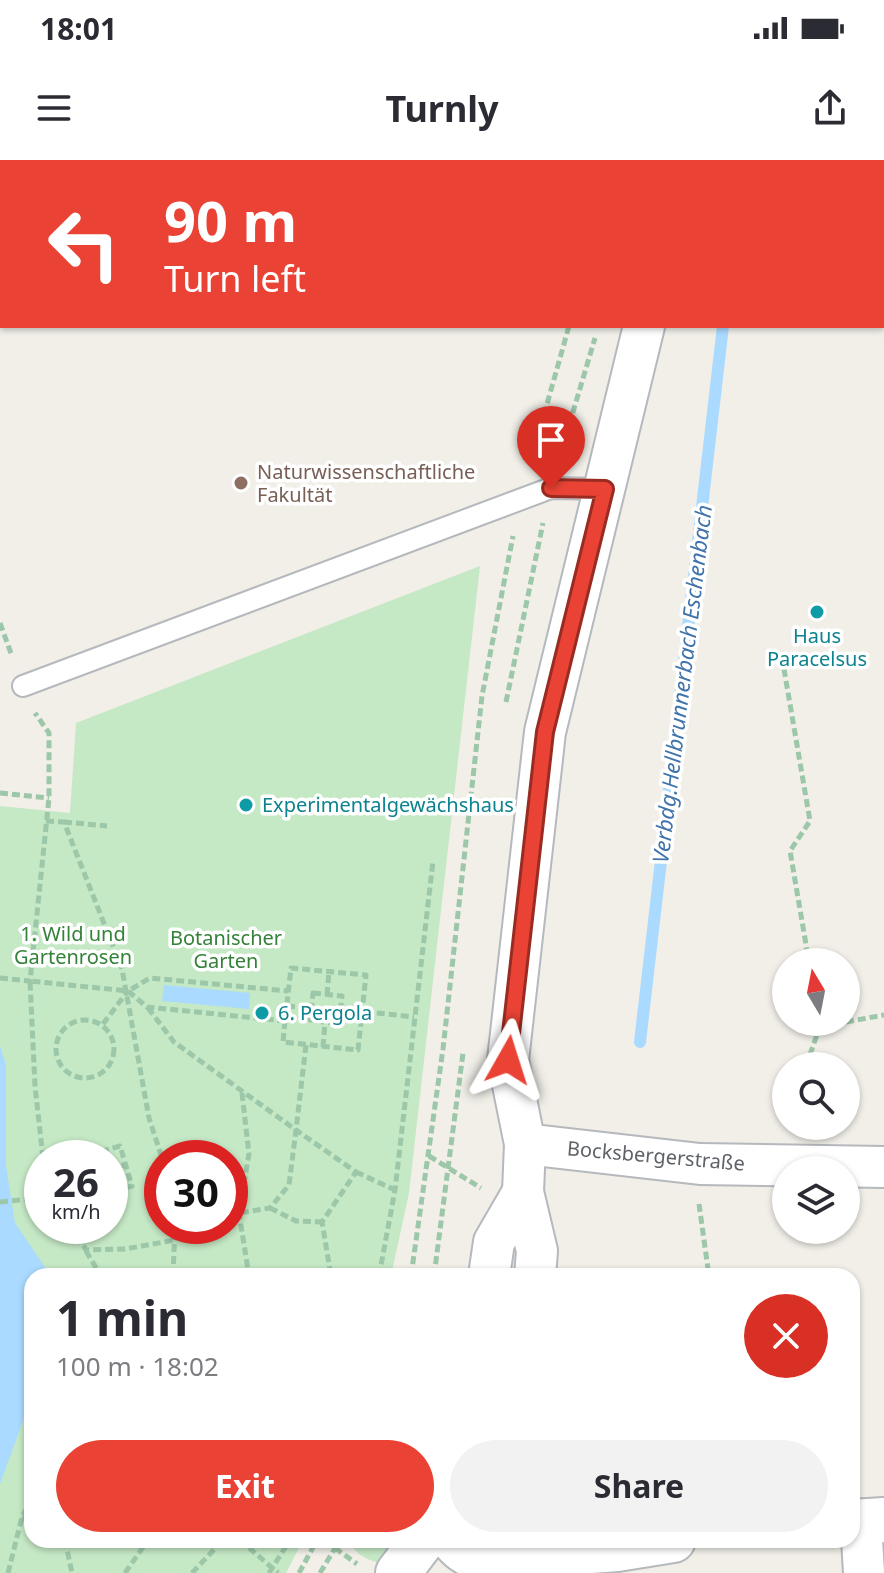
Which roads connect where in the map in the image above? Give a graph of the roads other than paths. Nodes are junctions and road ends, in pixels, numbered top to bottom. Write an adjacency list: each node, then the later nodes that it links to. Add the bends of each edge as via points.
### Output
1 (644, 328): 2 (street)
2 (605, 489): 3 (lane, via 551,488); 4 (street, via 545,732 508,1060)
3 (23, 686)
4 (525, 1144): 5 (street, Bocksbergerstraße, via 700,1164); 6 (street)
5 (884, 1167)
6 (523, 1192): 7 (street, via 494,1242); 8 (street, via 537,1251)
7 (490, 1268)
8 (536, 1268)
9 (866, 1521): 15 (street)
10 (417, 1548): 14 (street)
11 (461, 1548): 13 (street, via 467,1554)
12 (623, 1548): 13 (street)
13 (507, 1558)
14 (398, 1573)
15 (864, 1573)

